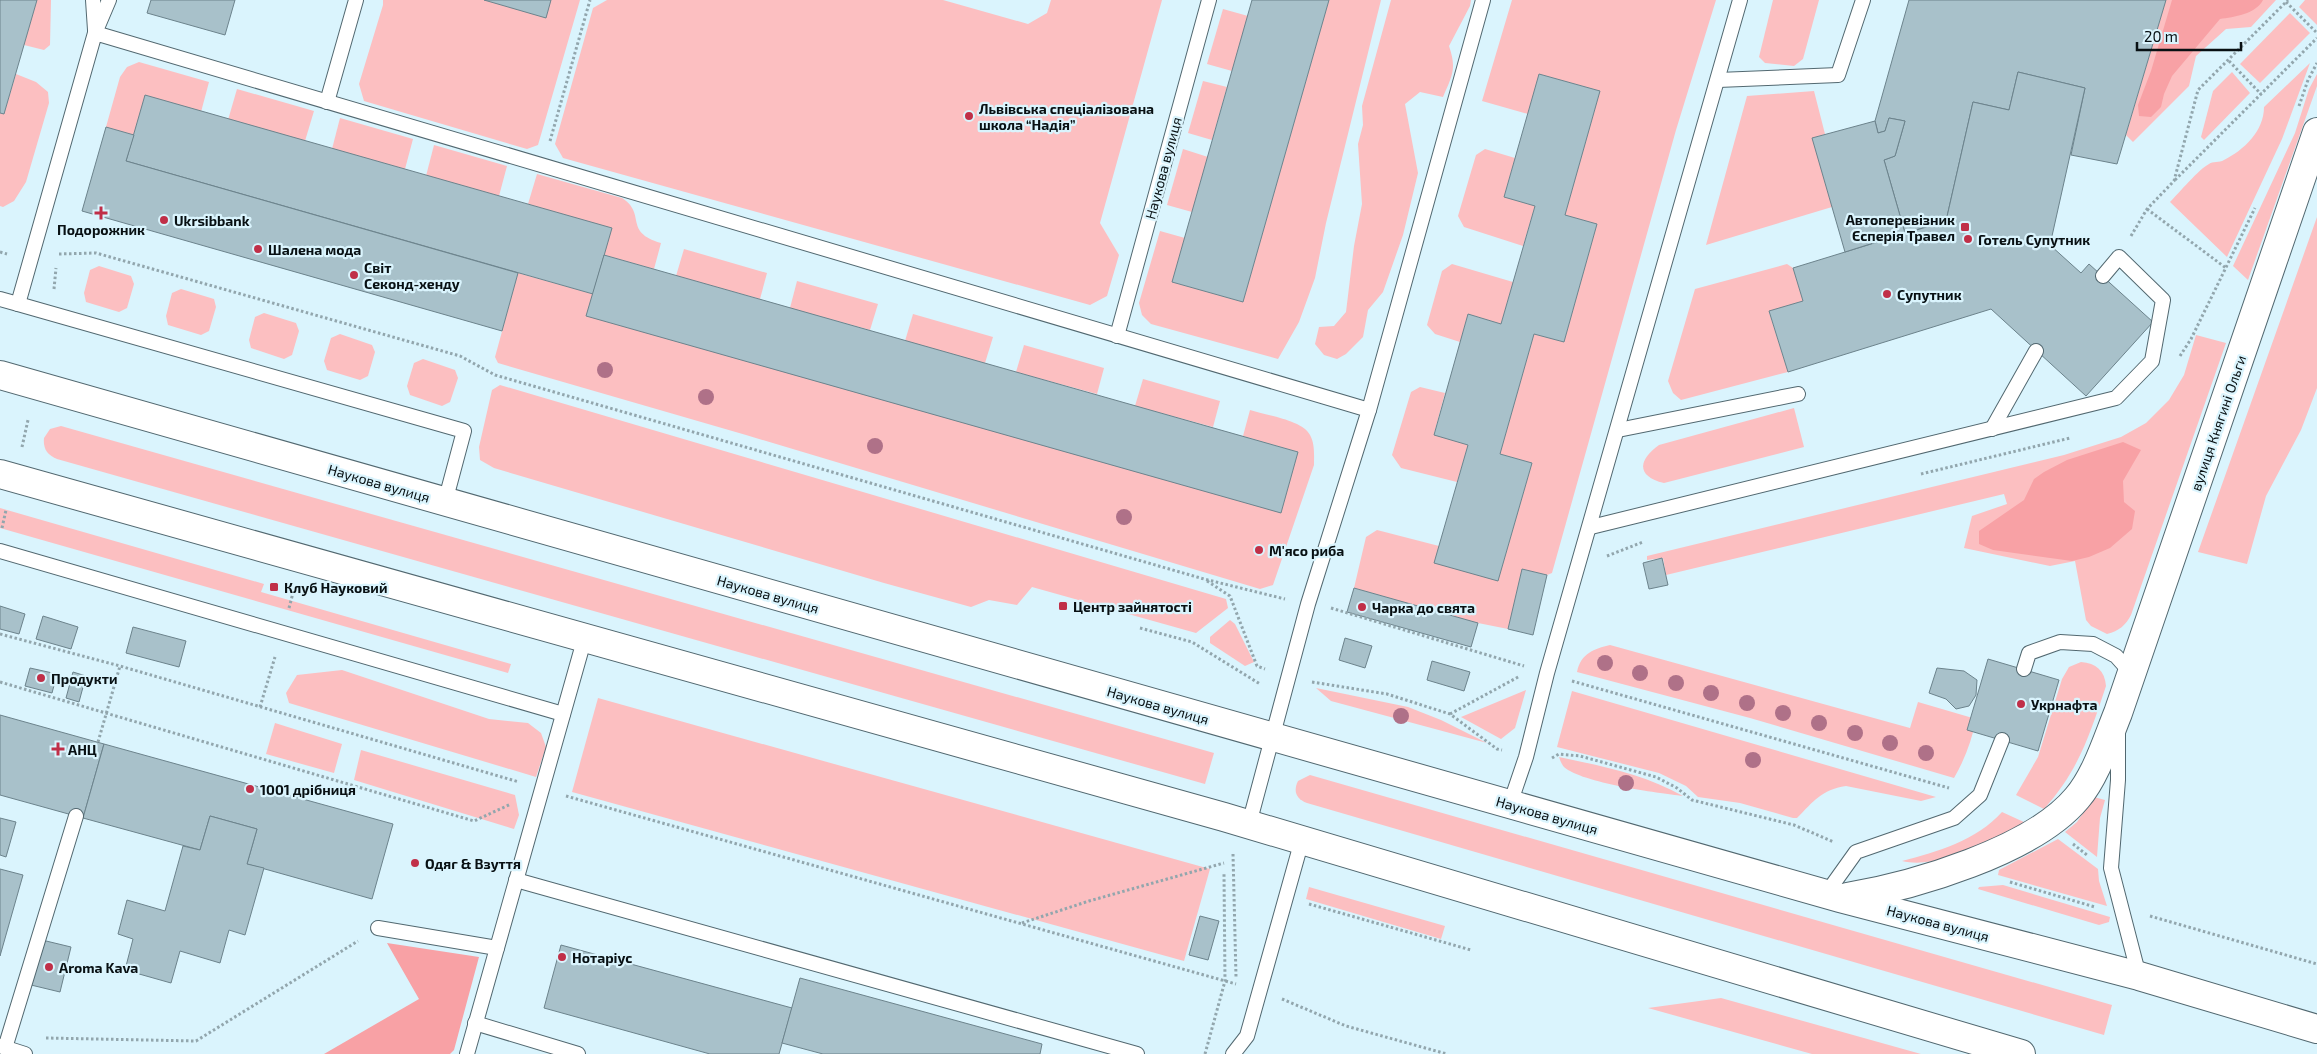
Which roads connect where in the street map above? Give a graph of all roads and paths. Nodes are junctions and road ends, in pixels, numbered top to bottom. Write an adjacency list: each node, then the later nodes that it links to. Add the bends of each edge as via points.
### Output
1 (93, 0): 11 (lane)
2 (110, 0): 11 (lane)
3 (356, 0): 16 (lane)
4 (590, 0): 18 (path)
5 (1209, 0): 27 (lane, Наукова вулиця)
6 (1483, 0): 31 (lane)
7 (1740, 0): 14 (lane)
8 (1863, 0): 14 (lane, via 1838,75)
9 (2287, 1): 10 (path); 13 (path)
10 (2317, 33)
11 (95, 34): 16 (lane); 26 (lane)
12 (2317, 38): 15 (path)
13 (2229, 61): 15 (path); 19 (path, via 2198,90)
14 (1718, 80): 34 (lane)
15 (2261, 94): 19 (path)
16 (327, 102): 18 (lane)
17 (2317, 132): 53 (main road, вулиця Княгині Ольги)
18 (543, 165): 27 (lane)
19 (2174, 181): 20 (path)
20 (2147, 209): 22 (path); 23 (path)
21 (54, 254): 42 (path, via 96,254 450,353 495,375)
22 (2119, 257): 24 (lane); 33 (lane, via 2163,300 2152,361 2116,398)
23 (2226, 268)
24 (2103, 276)
25 (0, 299): 26 (lane)
26 (18, 304): 37 (lane, via 464,431)
27 (1117, 336): 31 (lane)
28 (2036, 350): 33 (lane)
29 (0, 375): 37 (main road, Наукова вулиця)
30 (1798, 394): 34 (lane)
31 (1369, 410): 62 (lane, via 1308,604)
32 (28, 420): 35 (path)
33 (1992, 429): 39 (lane)
34 (1618, 430): 39 (lane)
35 (21, 450)
36 (0, 474): 47 (main road)
37 (445, 502): 62 (main road, Наукова вулиця)
38 (6, 510): 40 (path)
39 (1591, 527): 69 (lane)
40 (2, 528)
41 (0, 551): 60 (lane)
42 (1204, 579): 43 (path); 49 (path, via 1230,596)
43 (1286, 599)
44 (1326, 606): 50 (path)
45 (1140, 628): 57 (path, via 1192,642)
46 (0, 634): 48 (path)
47 (585, 637): 60 (lane); 71 (main road)
48 (120, 666): 58 (path); 68 (path)
49 (1257, 666)
50 (1525, 666)
51 (2024, 669): 53 (lane, via 2029,654 2060,642 2093,644 2116,656)
52 (1526, 673): 61 (path)
53 (2132, 674): 59 (main road, вулиця Княгині Ольги)
54 (1571, 681): 67 (path)
55 (0, 682): 58 (path)
56 (1312, 682): 61 (path, via 1387,694)
57 (1260, 684)
58 (106, 713): 64 (path); 68 (path, via 474,821)
59 (2118, 713): 81 (main road, вулиця Княгині Ольги, via 2104,750 2084,788 2065,811 2047,824 1991,854 1946,872 1900,886); 83 (lane, вулиця Княгині Ольги, via 2118,780 2111,868)
60 (563, 714): 68 (lane)
61 (1450, 714): 65 (path)
62 (1271, 737): 69 (main road, Наукова вулиця); 71 (lane)
63 (2002, 740): 74 (lane, via 1980,794 1954,818)
64 (98, 742)
65 (1497, 748)
66 (1559, 754): 74 (path, via 1580,756 1656,778 1692,800 1794,825)
67 (1949, 788)
68 (542, 789): 79 (lane); 85 (path)
69 (1510, 804): 81 (main road, Наукова вулиця)
70 (76, 816): 97 (lane)
71 (1249, 824): 72 (main road)
72 (1302, 840): 103 (lane, via 1247,1036); 105 (main road)
73 (2068, 840): 75 (path)
74 (1856, 852): 81 (lane)
75 (2092, 860)
76 (1233, 861): 92 (path)
77 (1224, 863): 85 (path)
78 (1224, 874): 91 (path)
79 (516, 880): 87 (lane); 101 (lane)
80 (2002, 882): 83 (path)
81 (1833, 896): 90 (main road, Наукова вулиця)
82 (1308, 904): 88 (path)
83 (2123, 914): 90 (lane, вулиця Княгині Ольги)
84 (2149, 916): 89 (path)
85 (1021, 924): 91 (path)
86 (378, 928): 87 (lane); 96 (path, via 196,1041)
87 (497, 948): 94 (lane)
88 (1471, 950)
89 (2317, 964)
90 (2139, 976): 95 (main road, Наукова вулиця)
91 (1225, 981): 102 (path)
92 (1236, 984)
93 (1281, 998): 104 (path, via 1346,1026)
94 (475, 1023): 99 (lane); 100 (lane)
95 (2317, 1029)
96 (46, 1038)
97 (3, 1047): 98 (lane)
98 (25, 1054)
99 (466, 1054)
100 (578, 1054)
101 (1138, 1054)
102 (1204, 1054)
103 (1233, 1054)
104 (1448, 1054)
105 (2021, 1054)

